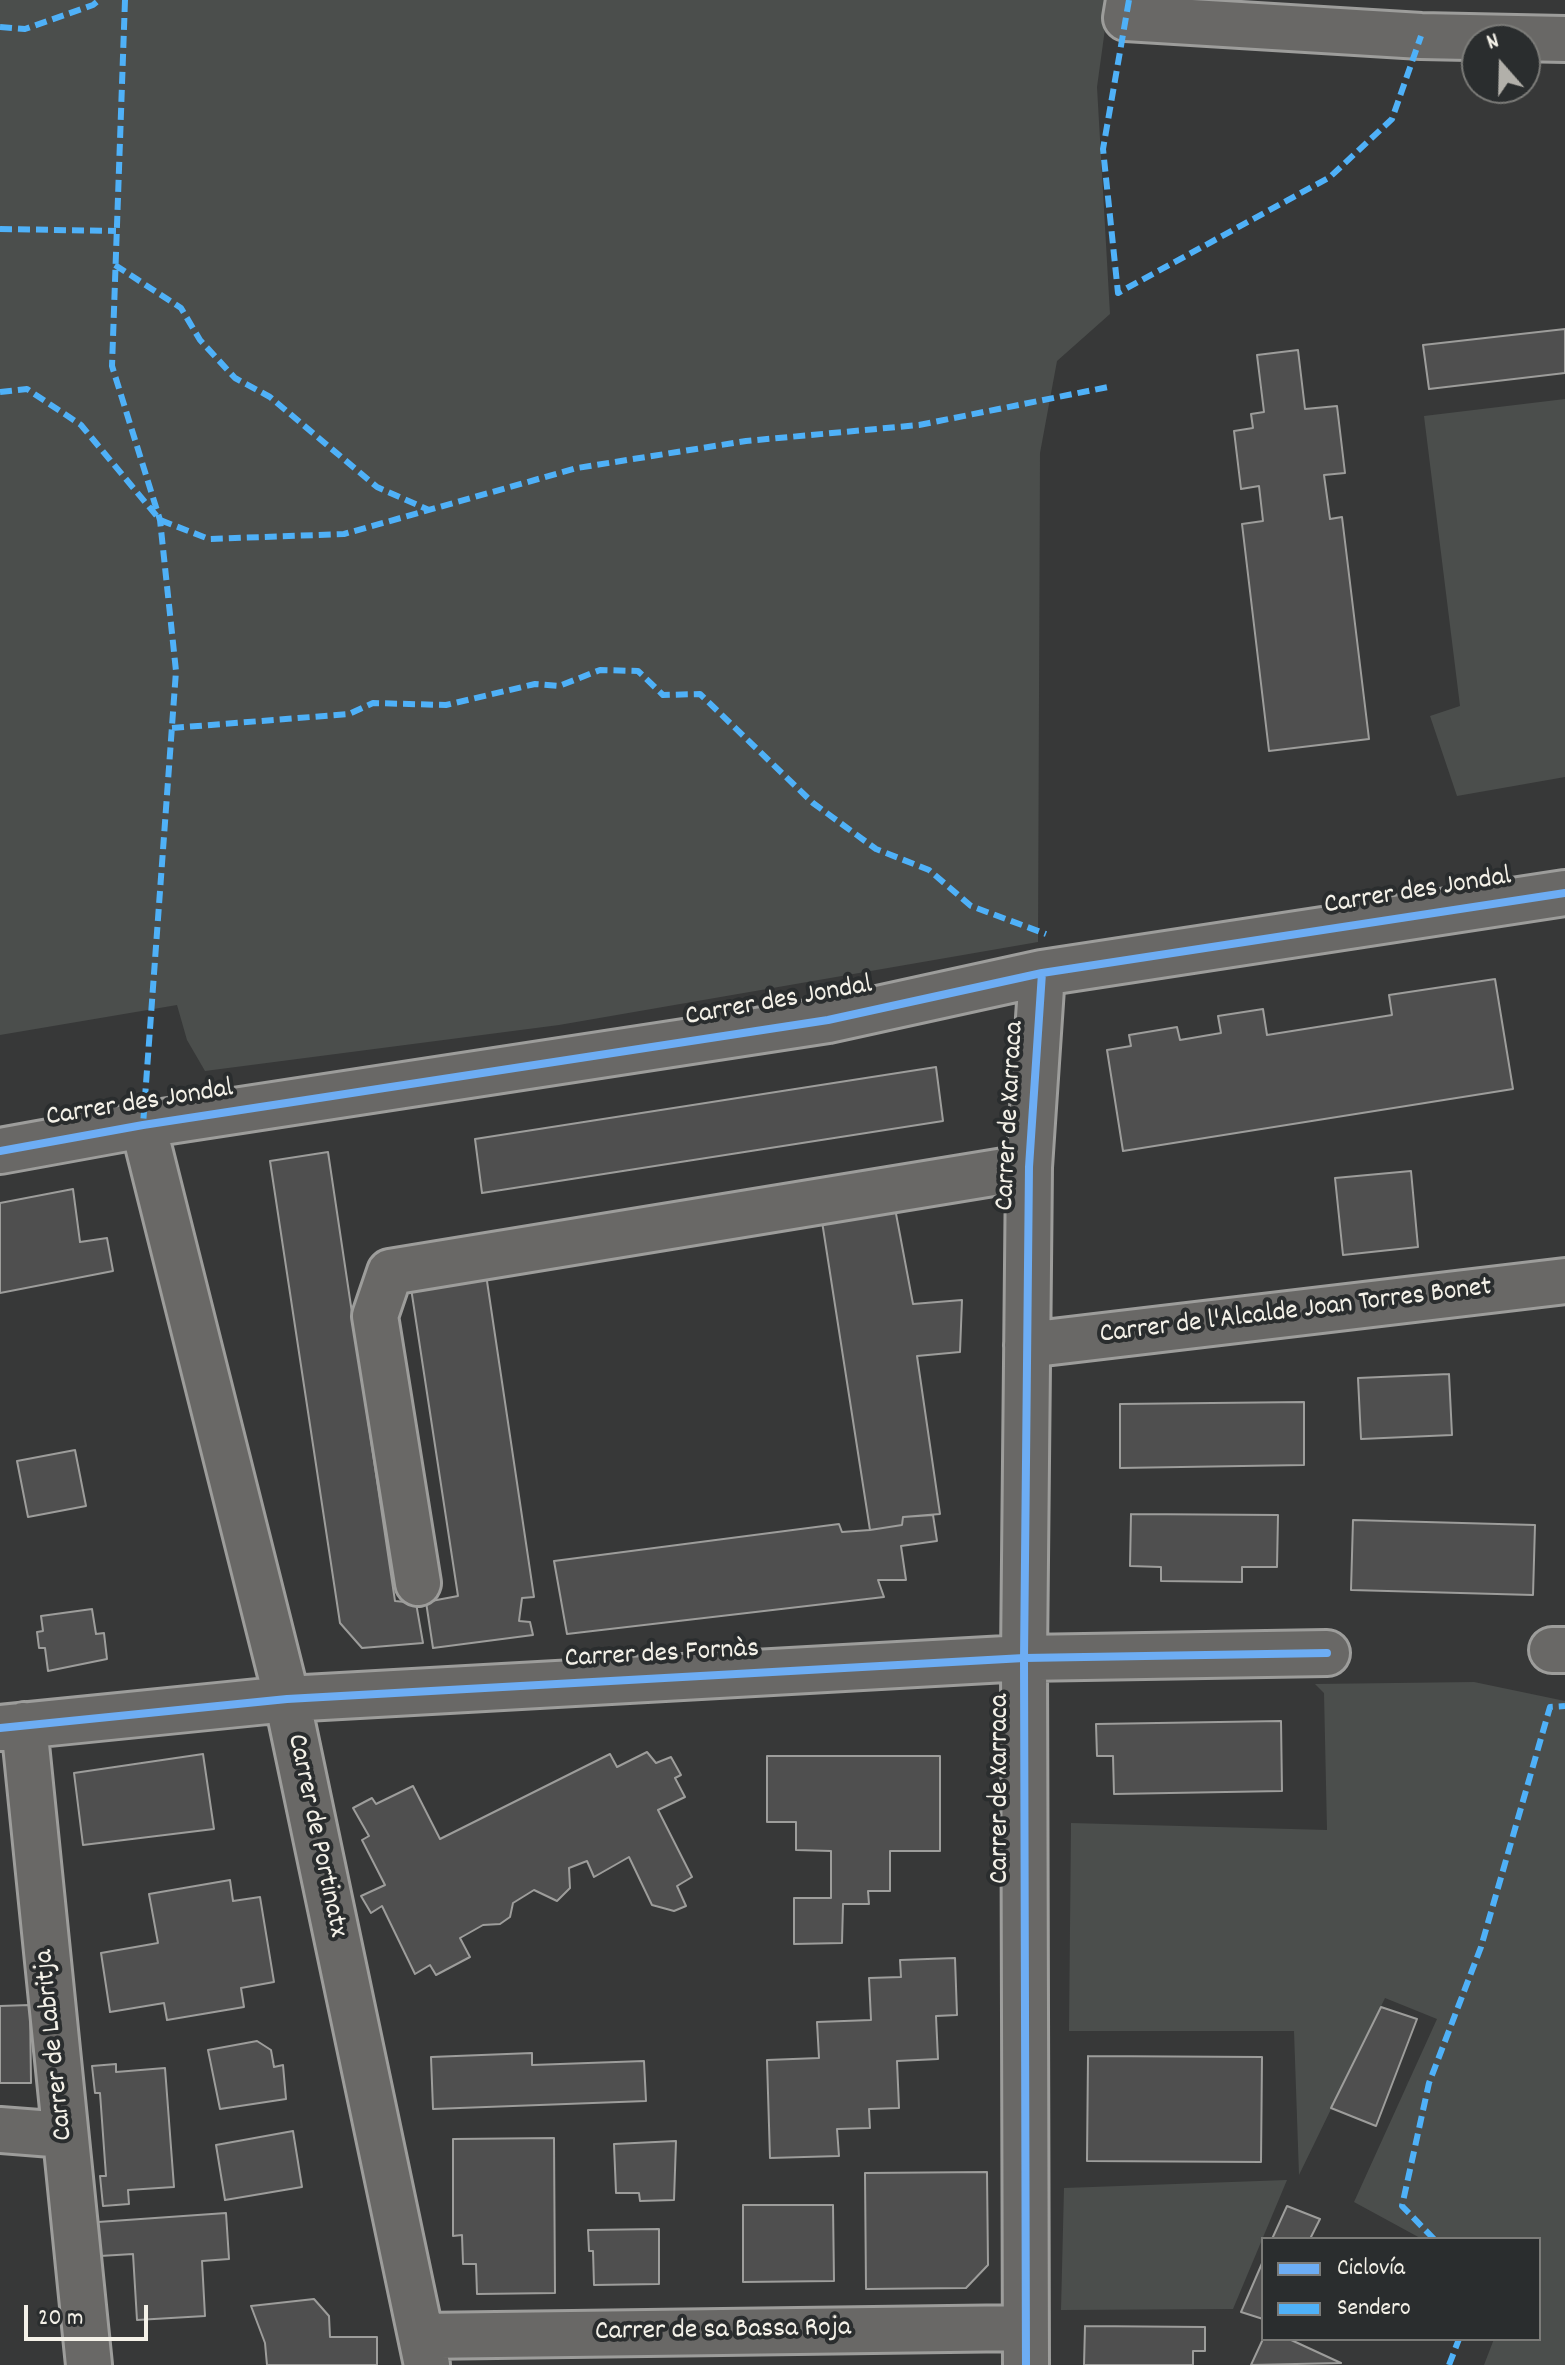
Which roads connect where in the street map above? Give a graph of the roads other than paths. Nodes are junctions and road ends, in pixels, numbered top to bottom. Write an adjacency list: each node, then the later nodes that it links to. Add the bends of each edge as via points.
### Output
1 (1127, 9): 2 (street, via 1421,36)
2 (1565, 39)
3 (1565, 893): 4 (street, Carrer des Jondal)
4 (1042, 973): 5 (street, Carrer des Jondal, via 828,1020); 7 (street, Carrer de Xarraca)
5 (143, 1125): 6 (street, Carrer des Jondal); 13 (street, Carrer de Portinatx)
6 (0, 1151)
7 (1029, 1167): 9 (street, Carrer de Xarraca); 10 (street, via 390,1272 375,1316)
8 (1565, 1281): 9 (street, Carrer de l'Alcalde Joan Torres Bonet)
9 (1027, 1345): 12 (street, Carrer de Xarraca)
10 (418, 1583)
11 (1327, 1653): 12 (street, Carrer des Fornàs)
12 (1024, 1658): 13 (street, Carrer des Fornàs); 17 (street, Carrer de Xarraca)
13 (287, 1699): 14 (street, Carrer des Fornàs); 18 (street, Carrer de Portinatx)
14 (12, 1726): 16 (street, Carrer de Labritja)
15 (0, 2130): 16 (street)
16 (65, 2135): 19 (street, Carrer de Labritja)
17 (1025, 2346): 18 (street, Carrer de sa Bassa Roja)
18 (424, 2351)
19 (89, 2365)

